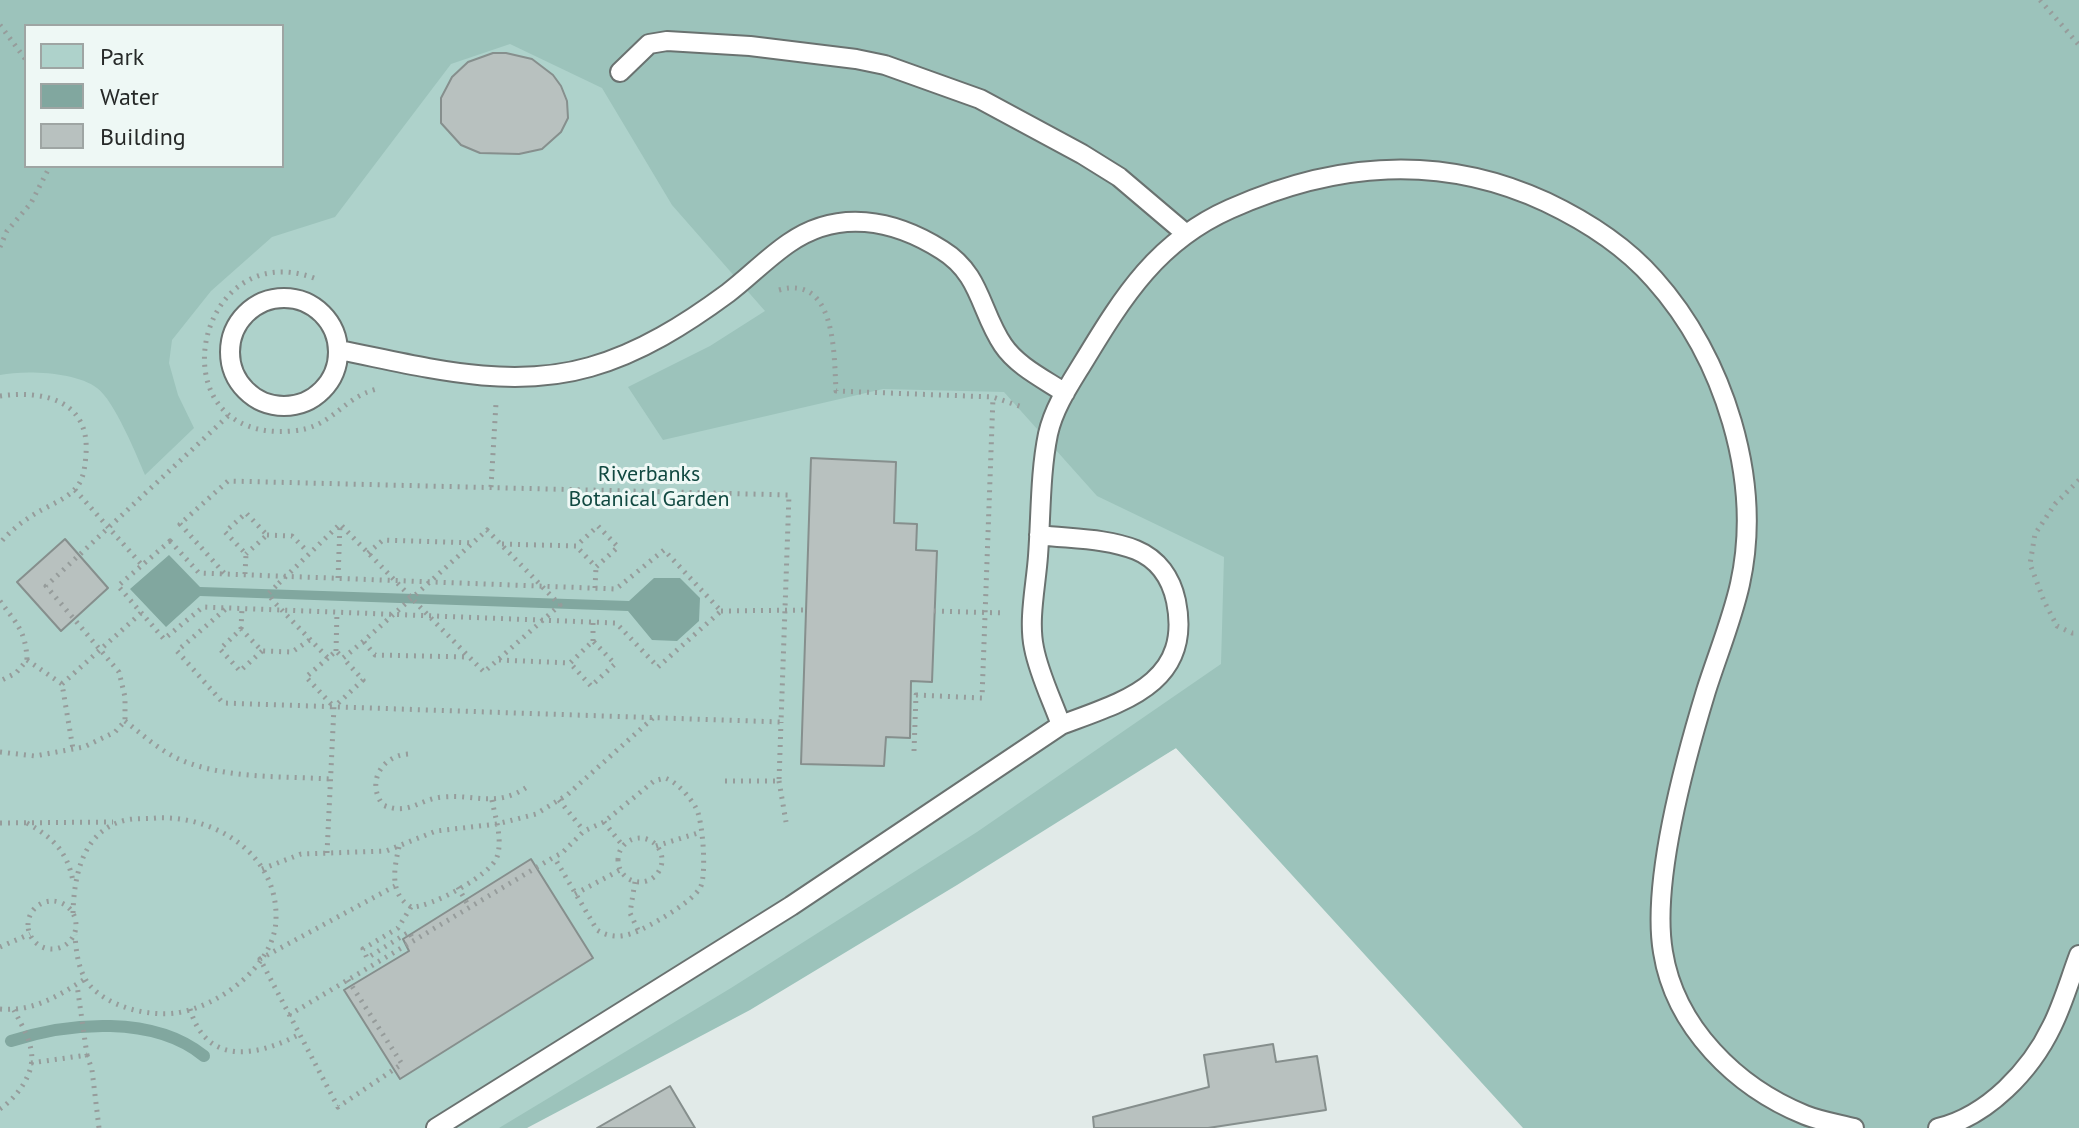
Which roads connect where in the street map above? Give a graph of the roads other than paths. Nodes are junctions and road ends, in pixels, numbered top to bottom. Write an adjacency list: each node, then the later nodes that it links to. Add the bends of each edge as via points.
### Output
1 (620, 72): 2 (lane, via 649,44 667,41 750,46 885,65 980,99 1072,148 1119,177)
2 (1185, 233): 4 (lane, via 1130,289); 9 (lane, via 1266,195 1340,175 1410,168 1446,172 1527,194 1593,228 1653,277 1674,304 1710,366 1735,432 1743,474 1745,548 1740,584 1684,767 1664,883 1663,953 1676,999 1717,1057 1806,1116)
3 (339, 350): 3 (lane, via 326,316 312,305 286,298 259,303 245,315 230,347 231,365 244,388 265,403 283,406 317,396 337,367); 4 (lane, via 503,378 593,367 660,338 807,232 847,220 893,228 956,261 977,288 1003,346)
4 (1065, 393): 5 (lane, via 1048,435)
5 (1039, 535): 6 (lane, via 1034,652); 6 (lane, via 1138,550 1164,571 1177,606 1176,643 1161,674 1129,699)
6 (1061, 725): 8 (lane, via 791,906)
7 (2079, 955): 10 (lane, via 2054,1023 2029,1063 2011,1085 1972,1114)
8 (436, 1128)
9 (1854, 1128)
10 (1938, 1128)

